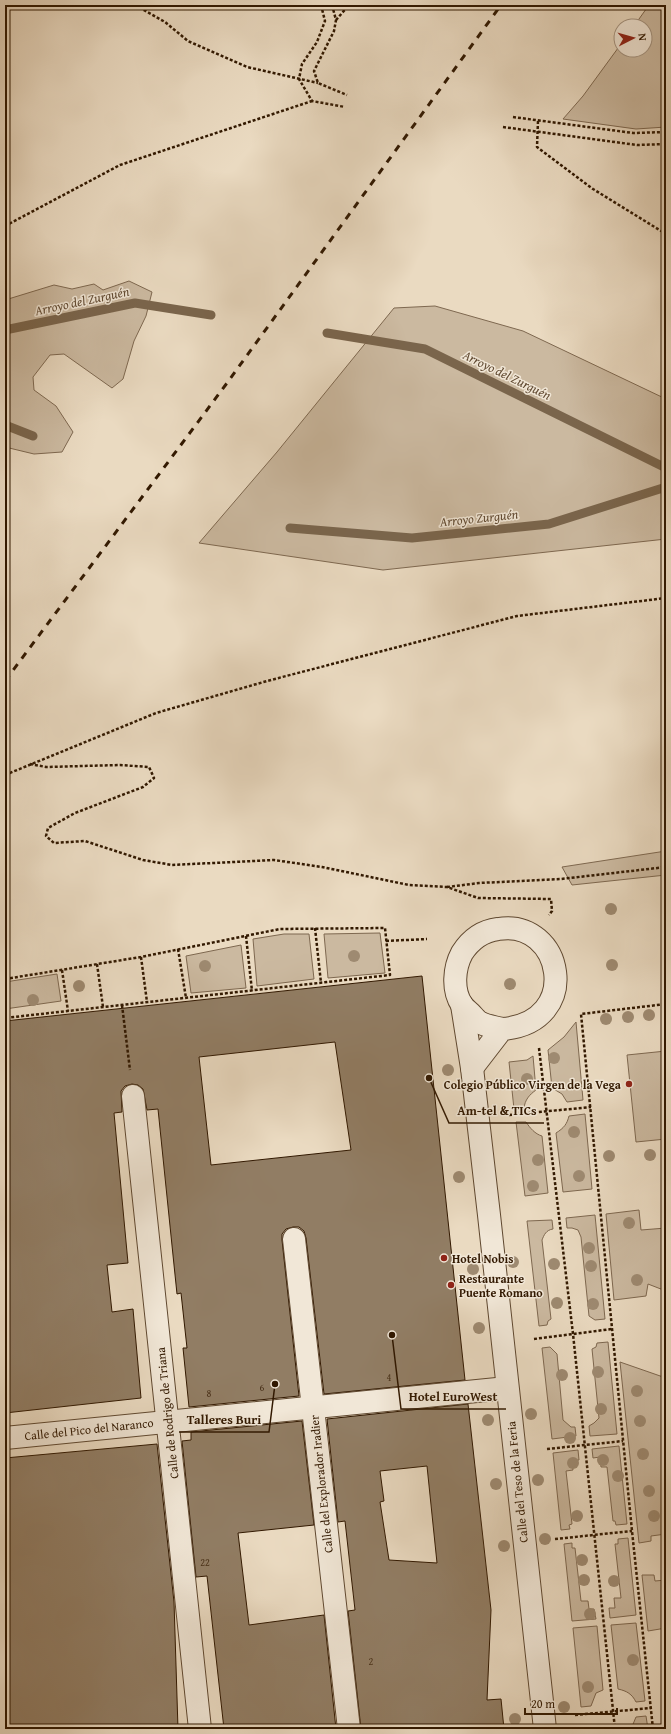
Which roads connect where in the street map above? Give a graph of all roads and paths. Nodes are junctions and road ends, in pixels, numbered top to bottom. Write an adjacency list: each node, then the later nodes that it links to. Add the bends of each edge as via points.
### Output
1 (135, 5): 6 (path, via 165,22 188,41 247,67)
2 (321, 5): 6 (path, via 325,21 317,42 302,64)
3 (332, 5): 5 (path)
4 (349, 5): 5 (path)
5 (336, 20): 7 (path, via 334,31 314,71)
6 (299, 79): 7 (path); 9 (path)
7 (318, 83): 8 (path)
8 (347, 95)
9 (312, 101): 10 (path); 17 (path, via 120,164)
10 (345, 107)
11 (513, 117): 12 (path)
12 (538, 121): 14 (path); 15 (path, via 633,133)
13 (503, 127): 14 (path)
14 (538, 132): 16 (path, via 637,145); 18 (path, via 537,147 593,189)
15 (666, 132)
16 (666, 144)
17 (5, 226)
18 (666, 234)
19 (666, 598): 20 (path, via 517,616 282,677 156,713)
20 (30, 764): 21 (path); 23 (path, via 46,767 149,767 154,778 144,787 74,813 48,828 46,836 54,843 85,841 143,860 172,865 274,860 409,885)
21 (5, 775)
22 (666, 867): 23 (path, via 561,879)
23 (447, 887): 24 (path, via 478,898 551,899 552,911)
24 (547, 917)
25 (315, 928): 26 (path, via 280,929); 28 (path, via 385,928); 34 (path)
26 (246, 936): 29 (path); 35 (path)
27 (427, 939): 28 (path)
28 (386, 941): 34 (path, via 390,975)
29 (178, 949): 30 (path); 36 (path)
30 (141, 957): 31 (path); 37 (path)
31 (97, 964): 32 (path); 41 (path)
32 (62, 970): 33 (path); 42 (path)
33 (5, 979)
34 (321, 983): 35 (path)
35 (252, 991): 36 (path)
36 (186, 998): 37 (path)
37 (147, 1002): 39 (path)
38 (666, 1004): 49 (path, via 581,1014)
39 (122, 1005): 41 (path); 47 (path)
40 (462, 1005): 44 (street, Calle del Teso de la Feria, via 479,1022); 44 (street, Calle del Teso de la Feria, via 455,984 457,962 468,943 486,930 508,927 530,933 546,948 555,968 555,990 541,1015 530,1023); 46 (street, Calle del Teso de la Feria)
41 (103, 1007): 42 (path)
42 (68, 1011): 43 (path)
43 (5, 1018)
44 (502, 1029): 46 (street)
45 (539, 1048): 50 (path)
46 (472, 1068): 56 (street, Calle del Teso de la Feria)
47 (130, 1071)
48 (133, 1096): 58 (street, Calle de Rodrigo de Triana)
49 (591, 1107): 50 (path); 53 (path)
50 (546, 1112): 51 (path); 54 (path)
51 (509, 1115)
52 (294, 1239): 57 (street, Calle del Explorador Iradier)
53 (612, 1329): 54 (path); 60 (path)
54 (573, 1334): 55 (path); 61 (path)
55 (534, 1338)
56 (507, 1388): 57 (street, Calle del Pico del Naranco); 71 (street, Calle del Teso de la Feria)
57 (312, 1407): 58 (street, Calle del Pico del Naranco); 70 (street, Calle del Explorador Iradier)
58 (169, 1421): 59 (street, Calle del Pico del Naranco); 69 (street, Calle de Rodrigo de Triana)
59 (5, 1438)
60 (623, 1441): 61 (path); 63 (path)
61 (585, 1445): 62 (path); 64 (path)
62 (547, 1449)
63 (632, 1531): 64 (path); 66 (path)
64 (594, 1535): 65 (path); 67 (path)
65 (556, 1539)
66 (651, 1708): 67 (path); 73 (path)
67 (613, 1712): 68 (path); 72 (path)
68 (575, 1716)
69 (200, 1729)
70 (349, 1729)
71 (545, 1729)
72 (615, 1729)
73 (654, 1729)

